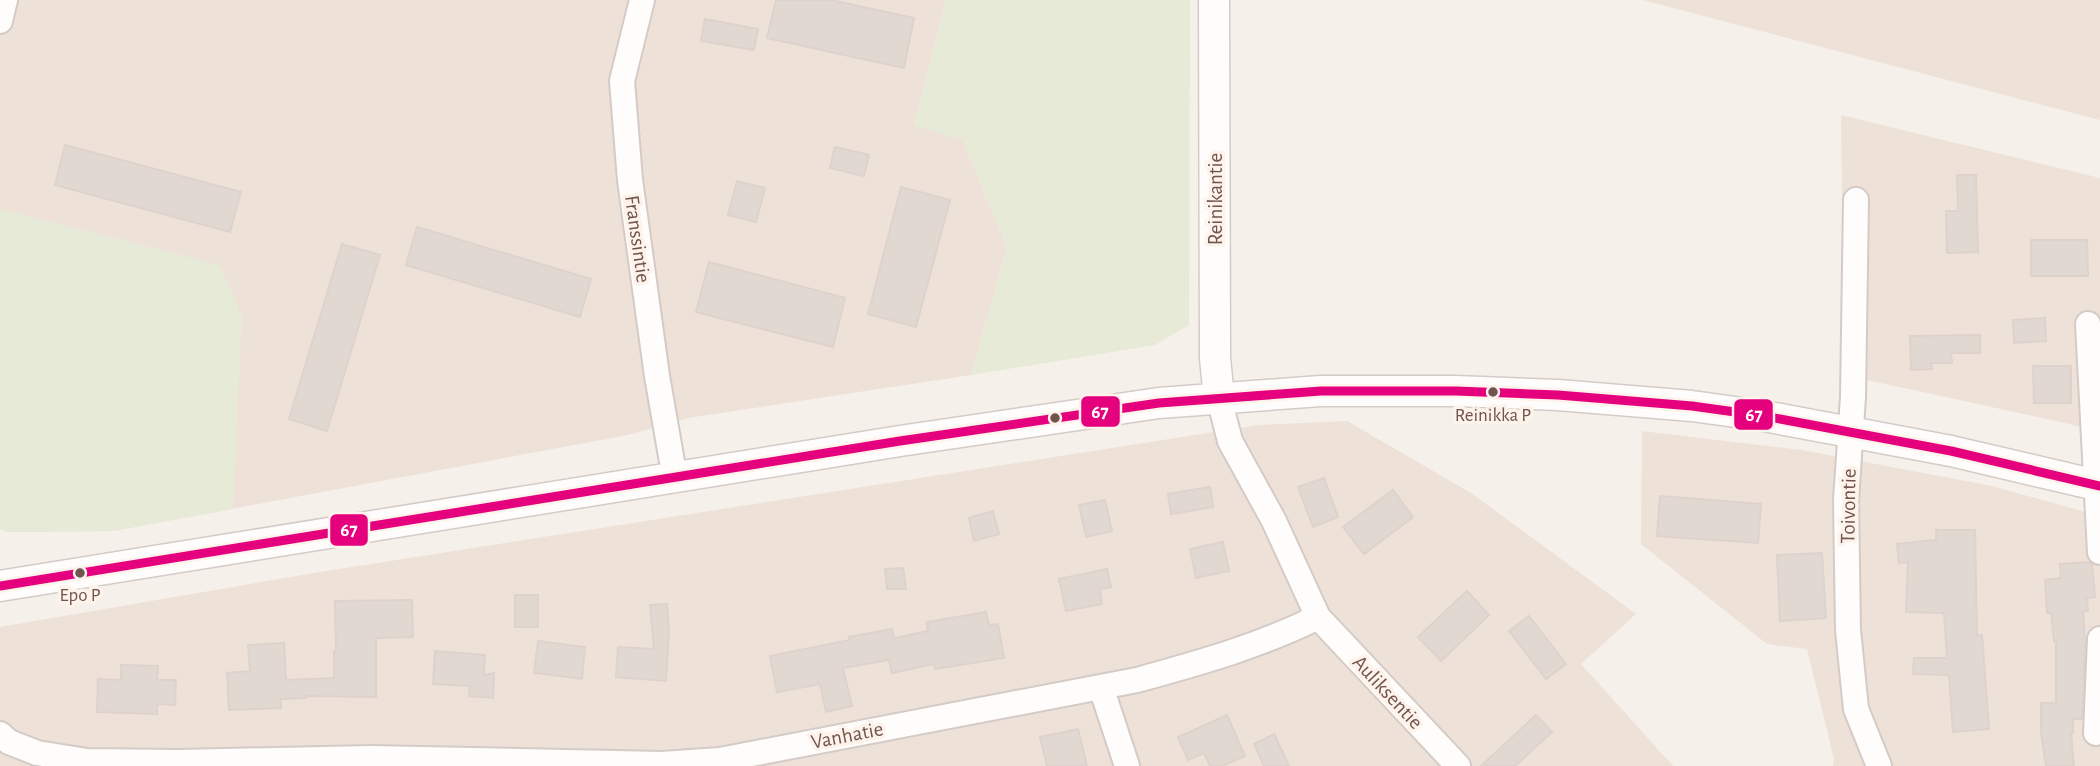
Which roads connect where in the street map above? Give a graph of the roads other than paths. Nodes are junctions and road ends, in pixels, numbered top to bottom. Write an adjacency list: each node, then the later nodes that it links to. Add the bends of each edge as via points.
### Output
1 (5, 0): 4 (street)
2 (642, 0): 9 (street, Franssintie, via 622,81 629,180)
3 (1214, 0): 7 (street, Reinikantie)
4 (0, 21)
5 (1856, 200): 8 (street, Toivontie)
6 (2088, 324): 10 (street)
7 (1219, 398): 8 (street, via 1321,391 1558,395 1692,406); 9 (street, via 913,439); 13 (street, via 1230,441 1275,521)
8 (1849, 431): 10 (street); 22 (street, Toivontie, via 1848,630 1856,709)
9 (675, 479): 12 (street)
10 (2099, 486): 11 (street)
11 (2100, 552)
12 (0, 586)
13 (1318, 617): 15 (street, Vanhatie, via 1279,636 1205,661); 21 (street, Auliksentie)
14 (2100, 639): 16 (street)
15 (1101, 687): 19 (street, Vanhatie); 20 (street)
16 (2096, 733)
17 (0, 734): 18 (street, Vanhatie, via 37,753 87,761)
18 (324, 762): 19 (street, Vanhatie)
19 (720, 763)
20 (1127, 766)
21 (1458, 766)
22 (1879, 766)

